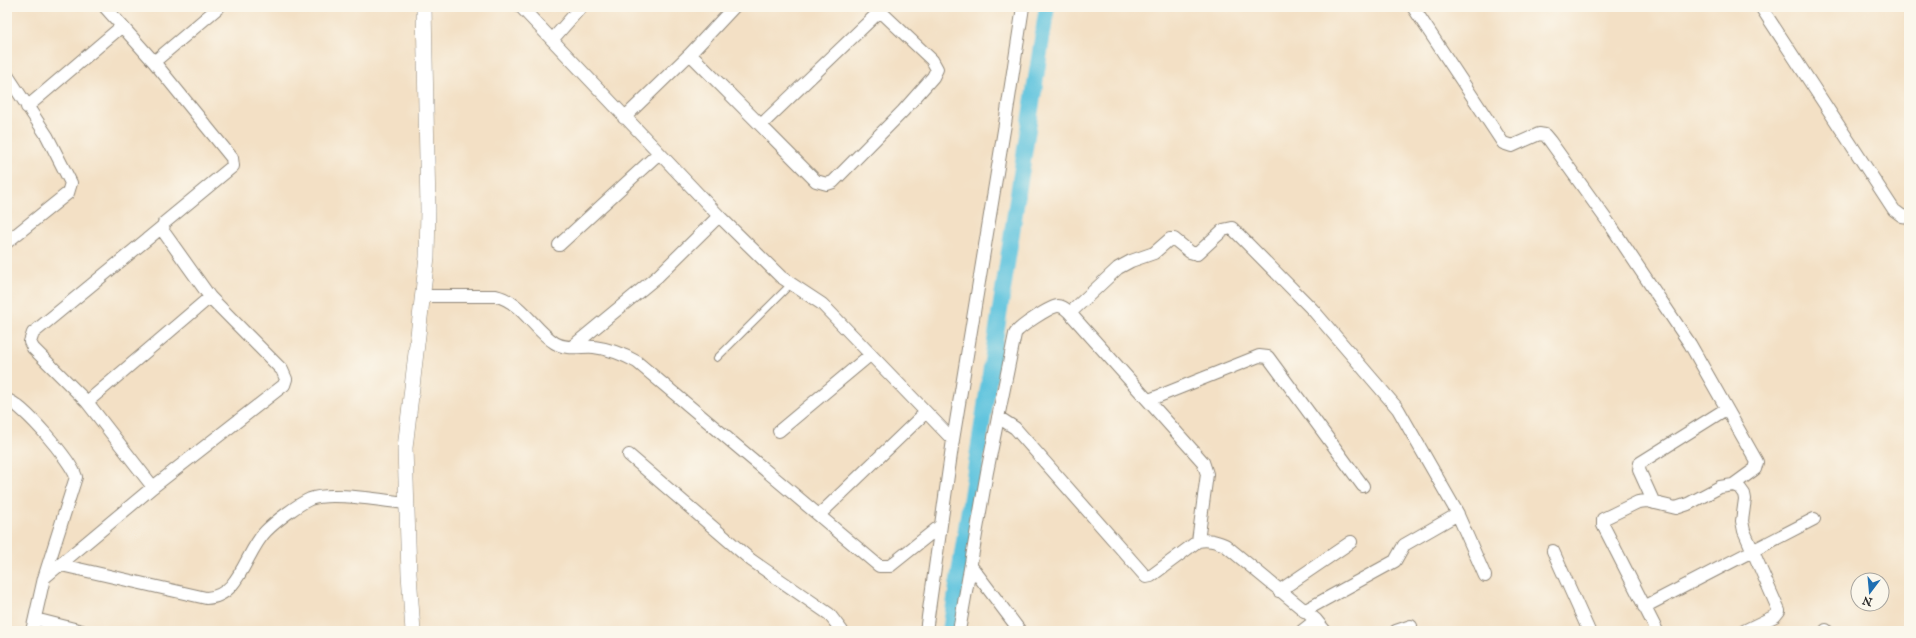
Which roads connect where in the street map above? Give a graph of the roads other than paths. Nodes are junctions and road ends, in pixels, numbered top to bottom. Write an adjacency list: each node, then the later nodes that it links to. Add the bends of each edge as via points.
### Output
1 (105, 7): 11 (street)
2 (218, 7): 14 (street)
3 (424, 7): 26 (street, via 428,210 427,257)
4 (521, 7): 12 (street)
5 (581, 7): 12 (street)
6 (734, 7): 13 (street)
7 (1023, 7): 39 (street)
8 (1413, 7): 35 (street, via 1503,143 1512,146 1539,134 1545,135 1550,141 1690,344)
9 (1761, 7): 21 (street, via 1894,210 1902,216)
10 (878, 9): 18 (street); 18 (street, via 932,60 937,69 903,111 833,182 827,184 816,181)
11 (121, 26): 14 (street); 16 (street)
12 (552, 40): 17 (street)
13 (690, 54): 17 (street); 18 (street)
14 (154, 62): 22 (street, via 234,161 233,166 164,222)
15 (7, 75): 16 (street)
16 (27, 106): 23 (street, via 47,136 71,183 68,194)
17 (624, 118): 19 (street)
18 (760, 125)
19 (659, 153): 20 (street); 24 (street)
20 (720, 216): 25 (street); 29 (street, via 658,276)
21 (1909, 217)
22 (162, 228): 27 (street); 34 (street, via 30,338 33,348)
23 (7, 242)
24 (559, 245)
25 (791, 284): 30 (street, via 822,304); 31 (lane)
26 (422, 296): 29 (street, via 503,298 555,343); 44 (street, via 405,448)
27 (210, 297): 34 (street); 43 (street, via 282,370 286,379 284,385)
28 (1070, 314): 33 (street); 37 (street, via 1061,306 1054,307 1016,331); 47 (street, via 1118,268 1154,253 1170,239 1197,254 1223,230 1232,228 1313,310 1398,409)
29 (573, 346): 46 (street, via 608,349 637,362)
30 (870, 355): 36 (street); 38 (street)
31 (717, 358)
32 (7, 400): 57 (street, via 13,402 40,426 76,477)
33 (1149, 400): 42 (street, via 1259,356 1268,357); 50 (street, via 1204,462 1206,468)
34 (87, 402): 43 (street)
35 (1726, 409): 41 (street, via 1758,464); 45 (street, via 1640,463 1639,470)
36 (925, 413): 39 (street); 46 (street)
37 (998, 417): 50 (street, via 1015,428 1146,577 1151,576); 55 (street)
38 (779, 431)
39 (952, 440): 49 (street)
40 (629, 455): 66 (street, via 751,560 829,614)
41 (1733, 485): 45 (street, via 1717,488 1681,507 1670,508); 52 (street, via 1739,487 1744,494 1742,526)
42 (1363, 486)
43 (153, 487): 54 (street)
44 (407, 503): 54 (street, via 330,496 310,500 266,531 231,587 216,598 206,598); 65 (street)
45 (1654, 503): 59 (street, via 1638,502 1602,522)
46 (819, 515): 49 (street, via 876,564 884,567 890,566)
47 (1458, 515): 56 (street); 60 (street, via 1404,545 1395,561)
48 (1814, 518): 52 (street)
49 (940, 526): 67 (street)
50 (1198, 541): 58 (street, via 1209,540 1225,545)
51 (1351, 542): 58 (street)
52 (1751, 550): 59 (street); 75 (street, via 1779,611 1775,616)
53 (1553, 552): 73 (street)
54 (61, 564): 57 (street)
55 (971, 566): 68 (street); 69 (street)
56 (1485, 576)
57 (44, 578): 62 (street)
58 (1279, 591): 60 (street)
59 (1644, 607): 74 (street)
60 (1304, 611): 61 (street)
61 (1316, 620): 70 (street); 71 (street)
62 (34, 625): 64 (street)
63 (1411, 626): 72 (street)
64 (82, 631)
65 (413, 631)
66 (842, 631)
67 (926, 631)
68 (959, 631)
69 (1020, 631)
70 (1302, 631)
71 (1325, 631)
72 (1396, 631)
73 (1589, 631)
74 (1657, 631)
75 (1744, 631)

